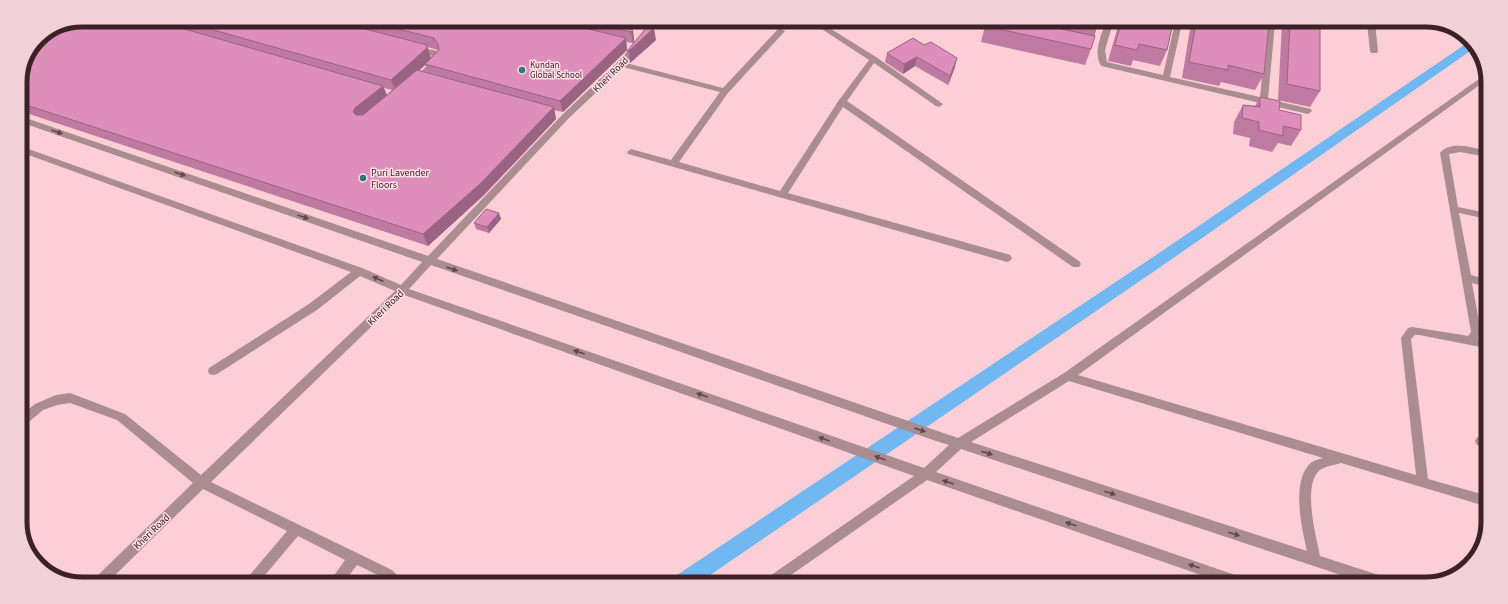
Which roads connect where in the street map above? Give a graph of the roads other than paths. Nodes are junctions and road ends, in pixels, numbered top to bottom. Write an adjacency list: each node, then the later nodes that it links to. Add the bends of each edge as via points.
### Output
1 (652, 27): 13 (street, Kheri Road, via 635,43)
2 (824, 27): 12 (street)
3 (988, 27): 9 (street)
4 (1106, 27): 14 (street, via 1098,50 1104,64)
5 (1178, 27): 14 (street)
6 (1271, 27): 18 (street)
7 (1371, 27): 11 (street)
8 (781, 30): 17 (street)
9 (1005, 30)
10 (404, 45): 16 (street, via 438,56 424,78)
11 (1374, 51)
12 (873, 59): 19 (street); 20 (street)
13 (621, 64): 17 (street); 31 (street, Kheri Road, via 561,116)
14 (1166, 80): 18 (street)
15 (1481, 80): 40 (street)
16 (408, 86)
17 (725, 91): 26 (street)
18 (1264, 101): 21 (street)
19 (842, 102): 27 (street); 32 (street)
20 (939, 104)
21 (1308, 111)
22 (27, 121): 31 (street, one-way to 31)
23 (27, 152): 33 (street)
24 (632, 152): 26 (street)
25 (1481, 153): 28 (street, via 1451,149 1444,153)
26 (673, 164): 27 (street)
27 (782, 195): 30 (street)
28 (1454, 209): 29 (street); 34 (street)
29 (1481, 215)
30 (1007, 258)
31 (429, 261): 36 (street, Kheri Road); 42 (street, one-way to 42)
32 (1076, 264)
33 (359, 271): 36 (street, one-way to 33); 39 (street, via 313,306)
34 (1466, 278): 35 (street); 37 (street, via 1476,333)
35 (1481, 282)
36 (402, 290): 44 (street, one-way to 36); 45 (street, Kheri Road)
37 (1471, 340): 38 (street); 46 (street, via 1459,340 1423,331 1412,331 1406,338)
38 (1481, 343)
39 (213, 371)
40 (1068, 376): 42 (street); 43 (street)
41 (27, 417): 45 (street, via 39,407 70,398 122,417)
42 (959, 444): 44 (street); 50 (street, one-way to 50)
43 (1340, 458): 46 (street); 50 (street, via 1316,466 1308,474 1307,520)
44 (926, 474): 55 (street); 56 (street, one-way to 44)
45 (202, 483): 48 (street); 51 (street, Kheri Road)
46 (1423, 483): 47 (street)
47 (1481, 500)
48 (296, 529): 49 (street); 52 (street)
49 (355, 557): 53 (street); 54 (street)
50 (1315, 560): 57 (street)
51 (104, 577)
52 (255, 577)
53 (340, 577)
54 (391, 577)
55 (778, 577)
56 (1224, 577)
57 (1367, 577)

